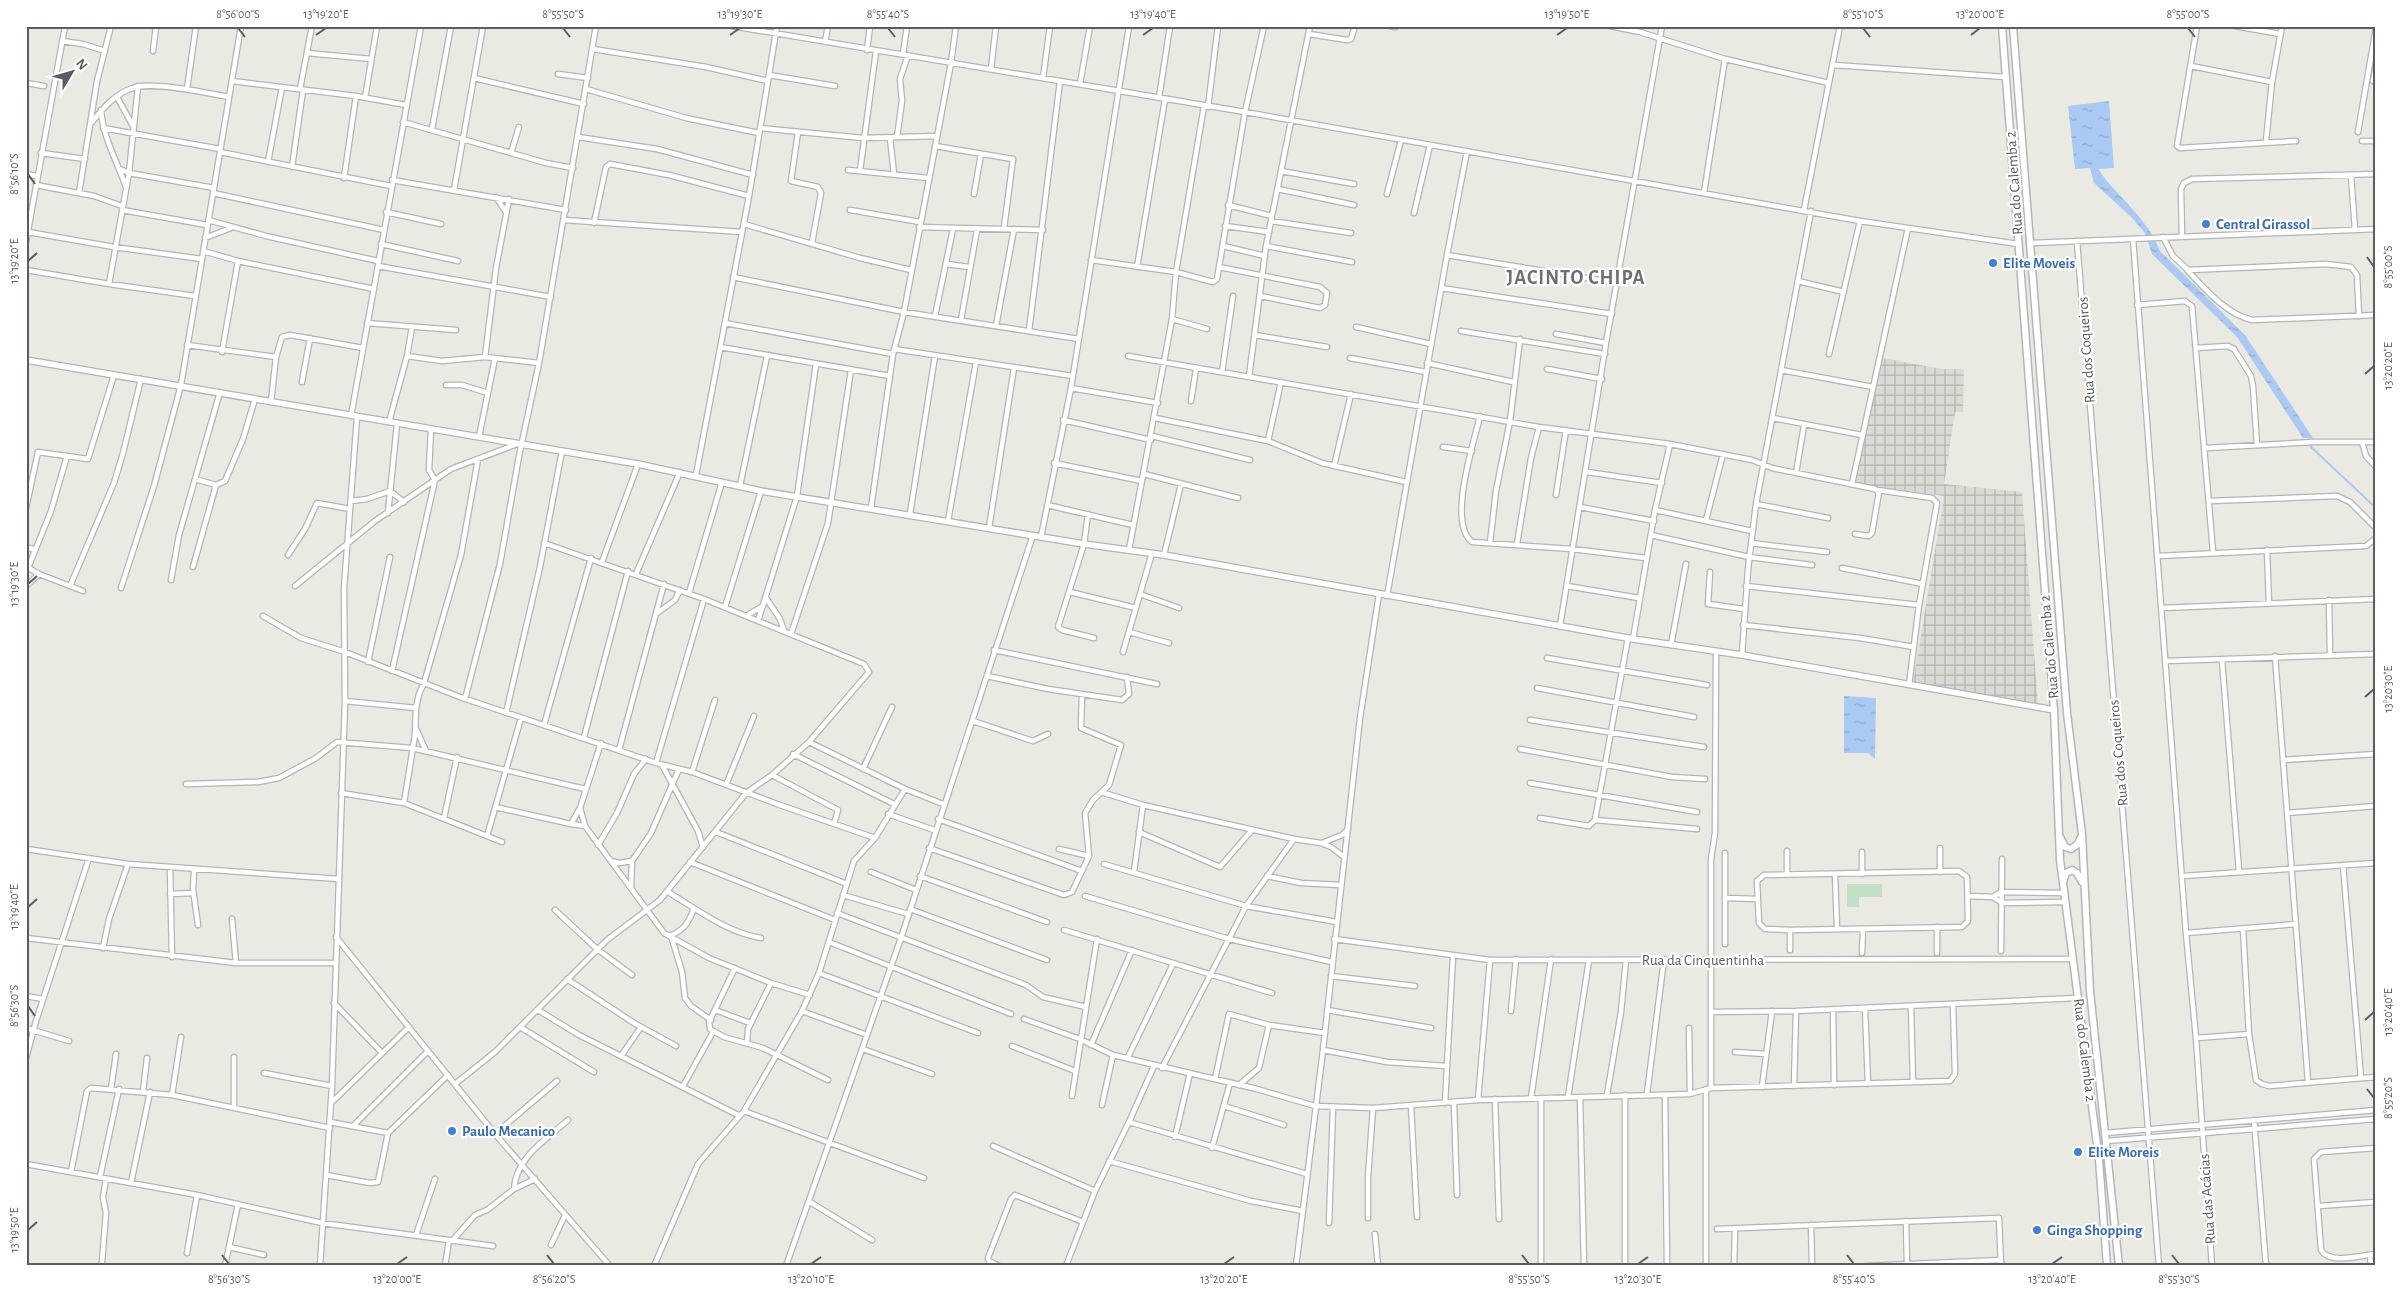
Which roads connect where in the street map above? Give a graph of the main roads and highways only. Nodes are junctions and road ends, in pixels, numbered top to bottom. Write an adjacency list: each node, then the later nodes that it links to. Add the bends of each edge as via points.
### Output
1 (2002, 26): 3 (main road, Rua do Calemba 2, via 2054,710)
2 (2013, 26): 4 (main road, Rua do Calemba 2, via 2066,703)
3 (2058, 833): 4 (main road, via 2069,849 2075,847); 5 (main road, Rua do Calemba 2)
4 (2082, 834): 6 (main road, Rua do Calemba 2)
5 (2062, 885): 6 (main road, via 2066,873 2072,870 2079,875); 7 (main road, Rua do Calemba 2, via 2099,1160)
6 (2083, 885): 8 (main road, Rua do Calemba 2, via 2089,982)
7 (2107, 1266)
8 (2119, 1266)

